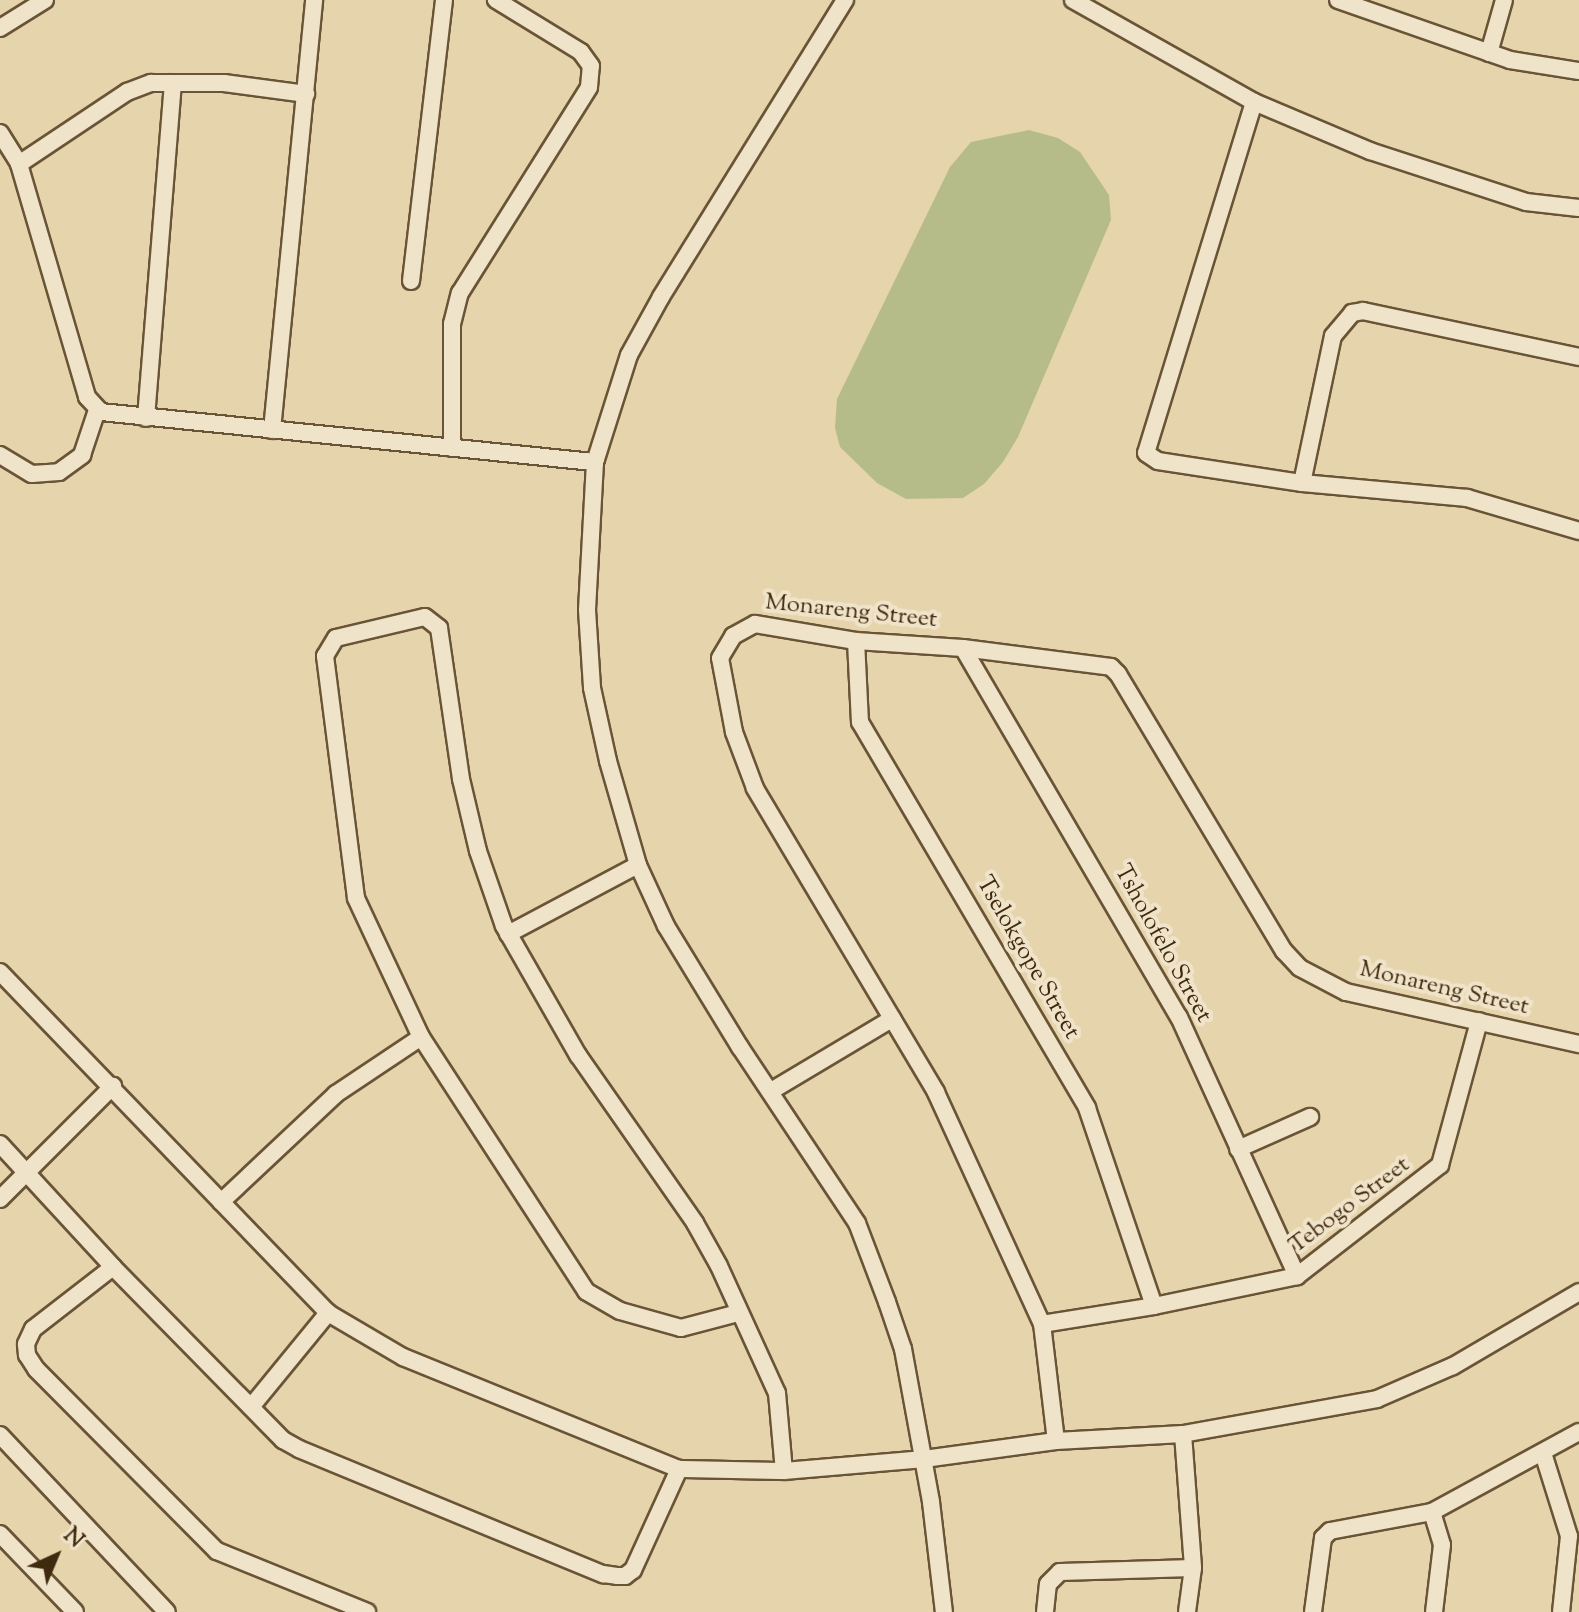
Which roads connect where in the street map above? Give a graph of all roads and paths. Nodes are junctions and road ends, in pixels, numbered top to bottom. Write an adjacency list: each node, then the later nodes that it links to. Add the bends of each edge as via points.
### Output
1 (45, 0): 9 (street)
2 (314, 0): 13 (street)
3 (444, 0): 18 (street)
4 (496, 0): 23 (street, via 581,52 591,66 589,87 460,293 452,324)
5 (845, 0): 25 (street, via 629,355)
6 (1073, 0): 14 (street)
7 (1504, 0): 10 (street)
8 (1348, 2): 10 (street)
9 (0, 28)
10 (1489, 53): 11 (street)
11 (1579, 71)
12 (173, 83): 13 (street, via 224,83); 16 (street, via 151,83 127,92); 21 (street)
13 (306, 94): 22 (street)
14 (1254, 102): 17 (street, via 1370,151 1526,202); 26 (street, via 1146,453 1158,461)
15 (0, 133): 16 (street)
16 (19, 164): 20 (street, via 87,397)
17 (1579, 208)
18 (411, 281)
19 (1579, 357): 26 (street, via 1363,311 1352,313 1333,336)
20 (97, 410): 21 (street); 24 (street, via 82,455 59,472 32,474)
21 (146, 418): 22 (street)
22 (272, 430): 23 (street)
23 (452, 448): 25 (street)
24 (0, 455)
25 (595, 462): 30 (street, via 587,610 592,688)
26 (1302, 483): 27 (street, via 1467,498)
27 (1579, 531)
28 (856, 641): 29 (street, Monareng Street); 33 (street, Monareng Street, via 755,624 733,636 720,658 734,732 755,788); 48 (street, Tselokgope Street, via 860,722 1087,1108)
29 (963, 648): 34 (street, Monareng Street, via 1111,667 1290,960 1346,992); 41 (street, Tsholofelo Street, via 1179,1017)
30 (638, 865): 31 (street); 38 (street, via 666,926)
31 (508, 934): 35 (street, via 478,851 461,779 439,628 425,617 336,638 325,656 356,898); 50 (street, via 606,1098 695,1223)
32 (0, 972): 37 (street)
33 (892, 1019): 38 (street); 51 (street, Monareng Street, via 936,1092)
34 (1479, 1021): 36 (street, Monareng Street); 46 (street, Tebogo Street, via 1440,1165)
35 (421, 1037): 44 (street, via 336,1094); 50 (street, via 586,1291 620,1311 681,1328)
36 (1579, 1044)
37 (113, 1086): 42 (street); 44 (street)
38 (771, 1091): 58 (street, via 857,1223 903,1349)
39 (1310, 1117): 41 (street)
40 (0, 1144): 42 (street)
41 (1238, 1149): 46 (street, Tsholofelo Street)
42 (27, 1171): 43 (street); 45 (street)
43 (0, 1199)
44 (221, 1202): 49 (street)
45 (113, 1267): 52 (street); 66 (street, via 33,1329 26,1344 36,1369 217,1551)
46 (1297, 1276): 48 (street, Tebogo Street)
47 (1579, 1292): 54 (street, via 1453,1366 1385,1397)
48 (1154, 1306): 51 (street, Tebogo Street)
49 (328, 1313): 52 (street); 59 (street, via 389,1351)
50 (738, 1313): 60 (street, via 777,1393)
51 (1042, 1324): 56 (street, Monareng Street)
52 (251, 1407): 59 (street, via 299,1449 611,1575 625,1576 633,1570)
53 (1579, 1432): 57 (street)
54 (1183, 1434): 56 (street); 63 (street)
55 (0, 1435): 65 (street)
56 (1056, 1441): 58 (street)
57 (1543, 1453): 61 (street); 72 (street, via 1568,1530)
58 (924, 1459): 60 (street); 67 (street)
59 (679, 1469): 60 (street)
60 (784, 1471)
61 (1432, 1512): 70 (street, via 1327,1533); 71 (street, via 1442,1545)
62 (0, 1534): 64 (street)
63 (1193, 1568): 68 (street, via 1060,1572 1046,1588); 69 (street)
64 (75, 1612)
65 (167, 1612)
66 (367, 1612)
67 (944, 1612)
68 (1045, 1612)
69 (1187, 1612)
70 (1313, 1612)
71 (1434, 1612)
72 (1561, 1612)

